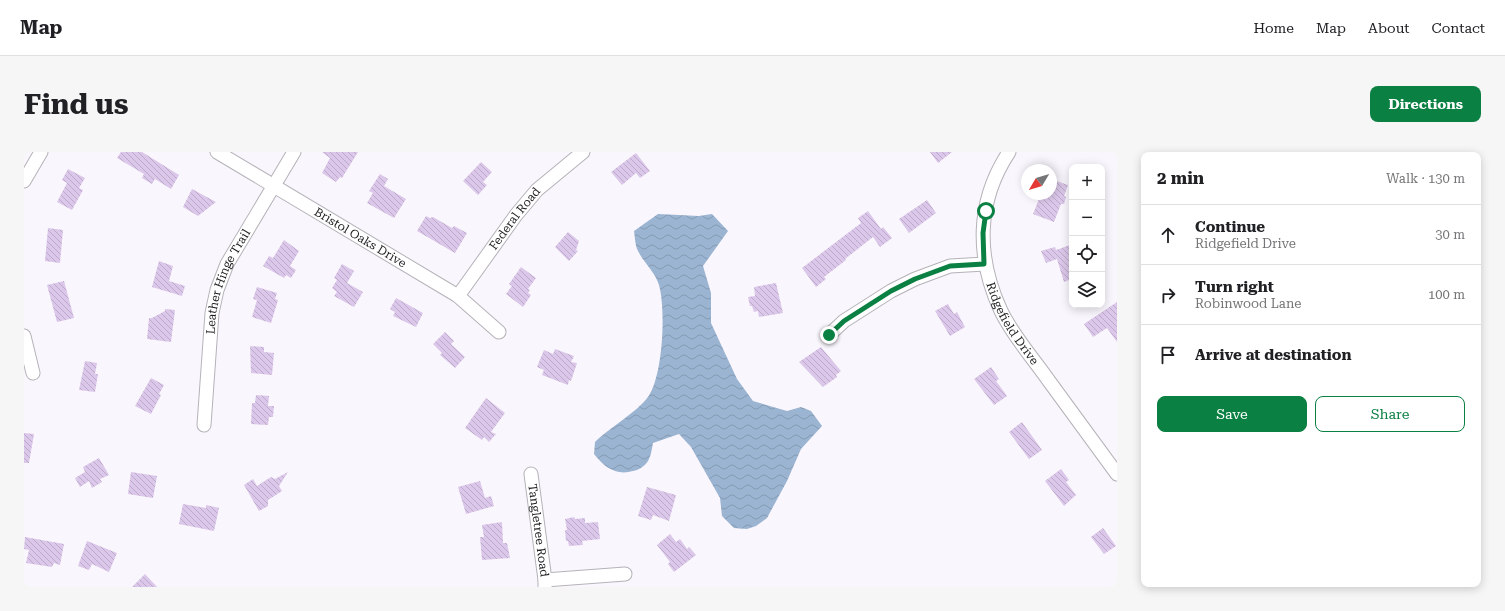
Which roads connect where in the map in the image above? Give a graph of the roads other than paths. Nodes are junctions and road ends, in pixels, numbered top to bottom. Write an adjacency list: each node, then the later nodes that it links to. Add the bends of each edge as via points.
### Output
1 (41, 152): 6 (street)
2 (217, 152): 7 (street, Bristol Oaks Drive)
3 (294, 152): 7 (street, Leather Hinge Trail)
4 (583, 152): 9 (street, Federal Road, via 556,174 516,214)
5 (1009, 152): 8 (street, Ridgefield Drive, via 989,190 983,233)
6 (24, 181)
7 (274, 186): 9 (street, Bristol Oaks Drive); 14 (street, Leather Hinge Trail, via 227,264 217,290 212,313)
8 (984, 264): 11 (street, via 950,266 915,279 844,321); 16 (street, Ridgefield Drive, via 1001,311 1011,328)
9 (458, 296): 10 (street, Bristol Oaks Drive)
10 (498, 332)
11 (829, 335)
12 (24, 336): 13 (street)
13 (33, 373)
14 (204, 425)
15 (531, 474): 18 (street, Tangletree Road)
16 (1117, 474)
17 (625, 574): 18 (street)
18 (545, 584)

